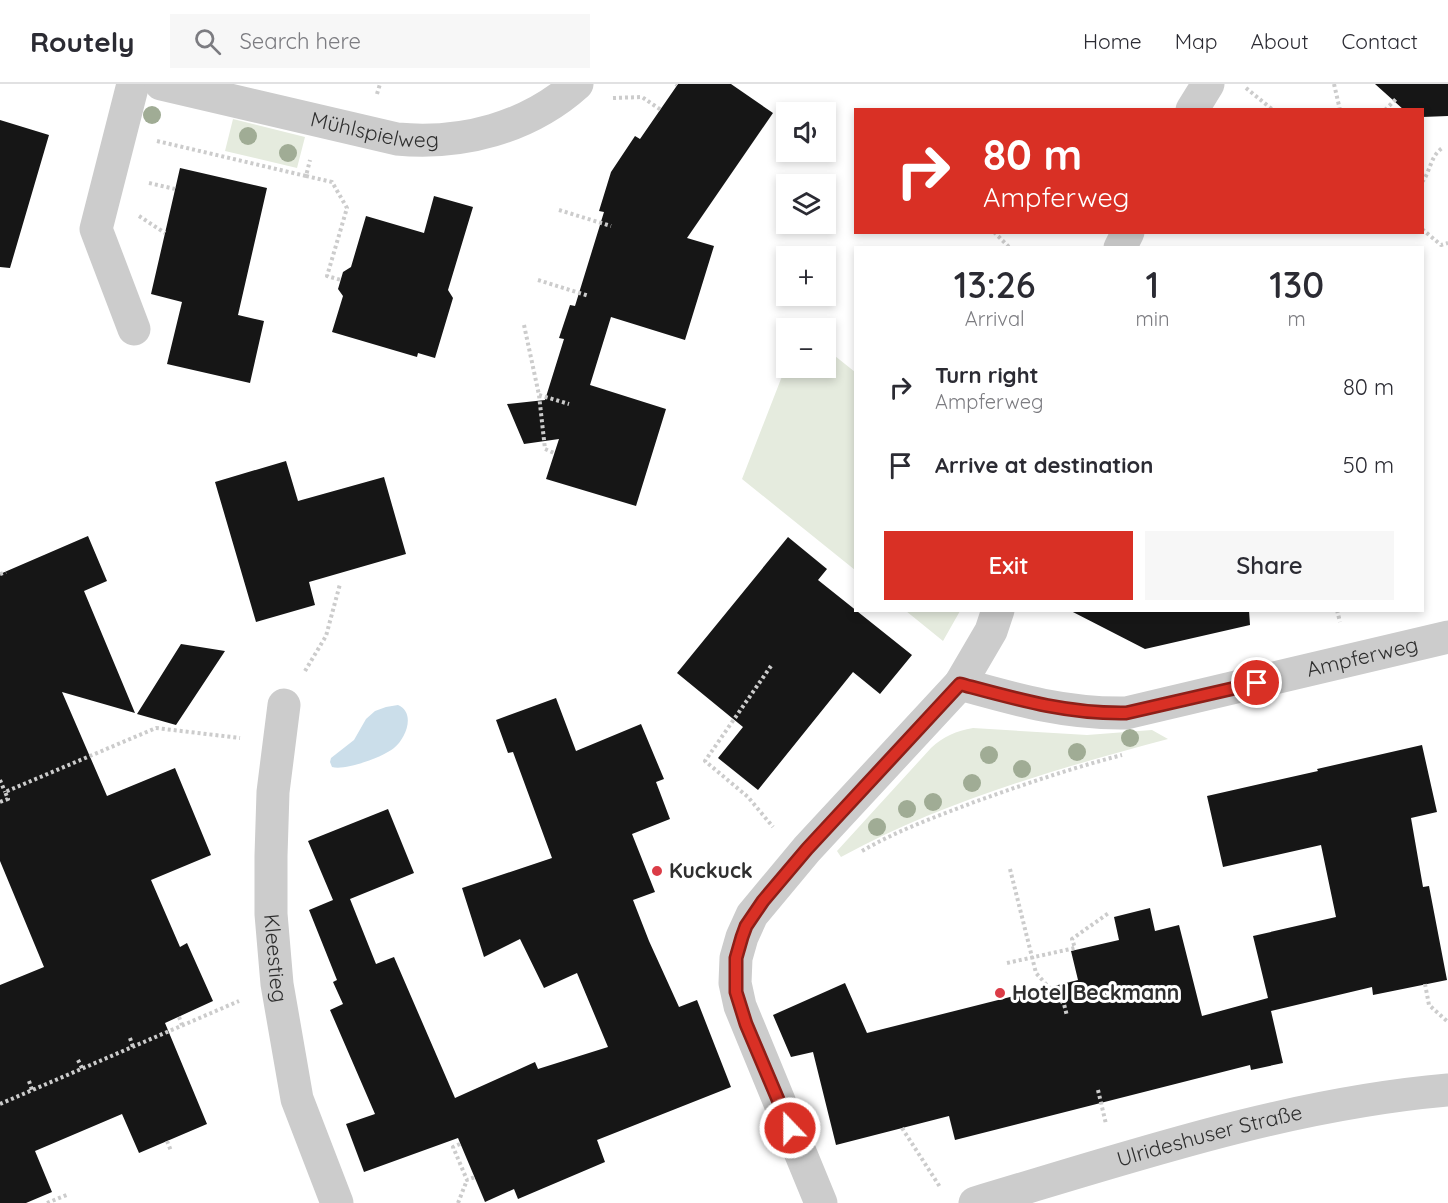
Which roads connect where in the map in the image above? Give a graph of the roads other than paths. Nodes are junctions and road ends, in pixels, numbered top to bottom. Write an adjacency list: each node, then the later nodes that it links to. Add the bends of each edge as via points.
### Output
1 (133, 84): 6 (street, via 96,229)
2 (161, 84): 3 (street, Mühlspielweg, via 421,142 461,139 507,125 532,114)
3 (577, 84)
4 (1208, 84): 5 (street)
5 (1193, 108)
6 (134, 329)
7 (997, 612): 9 (street)
8 (1448, 637): 9 (street, Ampferweg, via 1126,713 1084,713)
9 (960, 684): 13 (street, via 763,901 746,926 736,958 735,983 746,1024)
10 (284, 705): 12 (street, Kleestieg, via 273,792 271,856 278,984 297,1099)
11 (1448, 1090): 14 (street, Ulrideshuser Straße, via 1399,1094 1296,1113)
12 (337, 1203)
13 (821, 1203)
14 (975, 1203)

